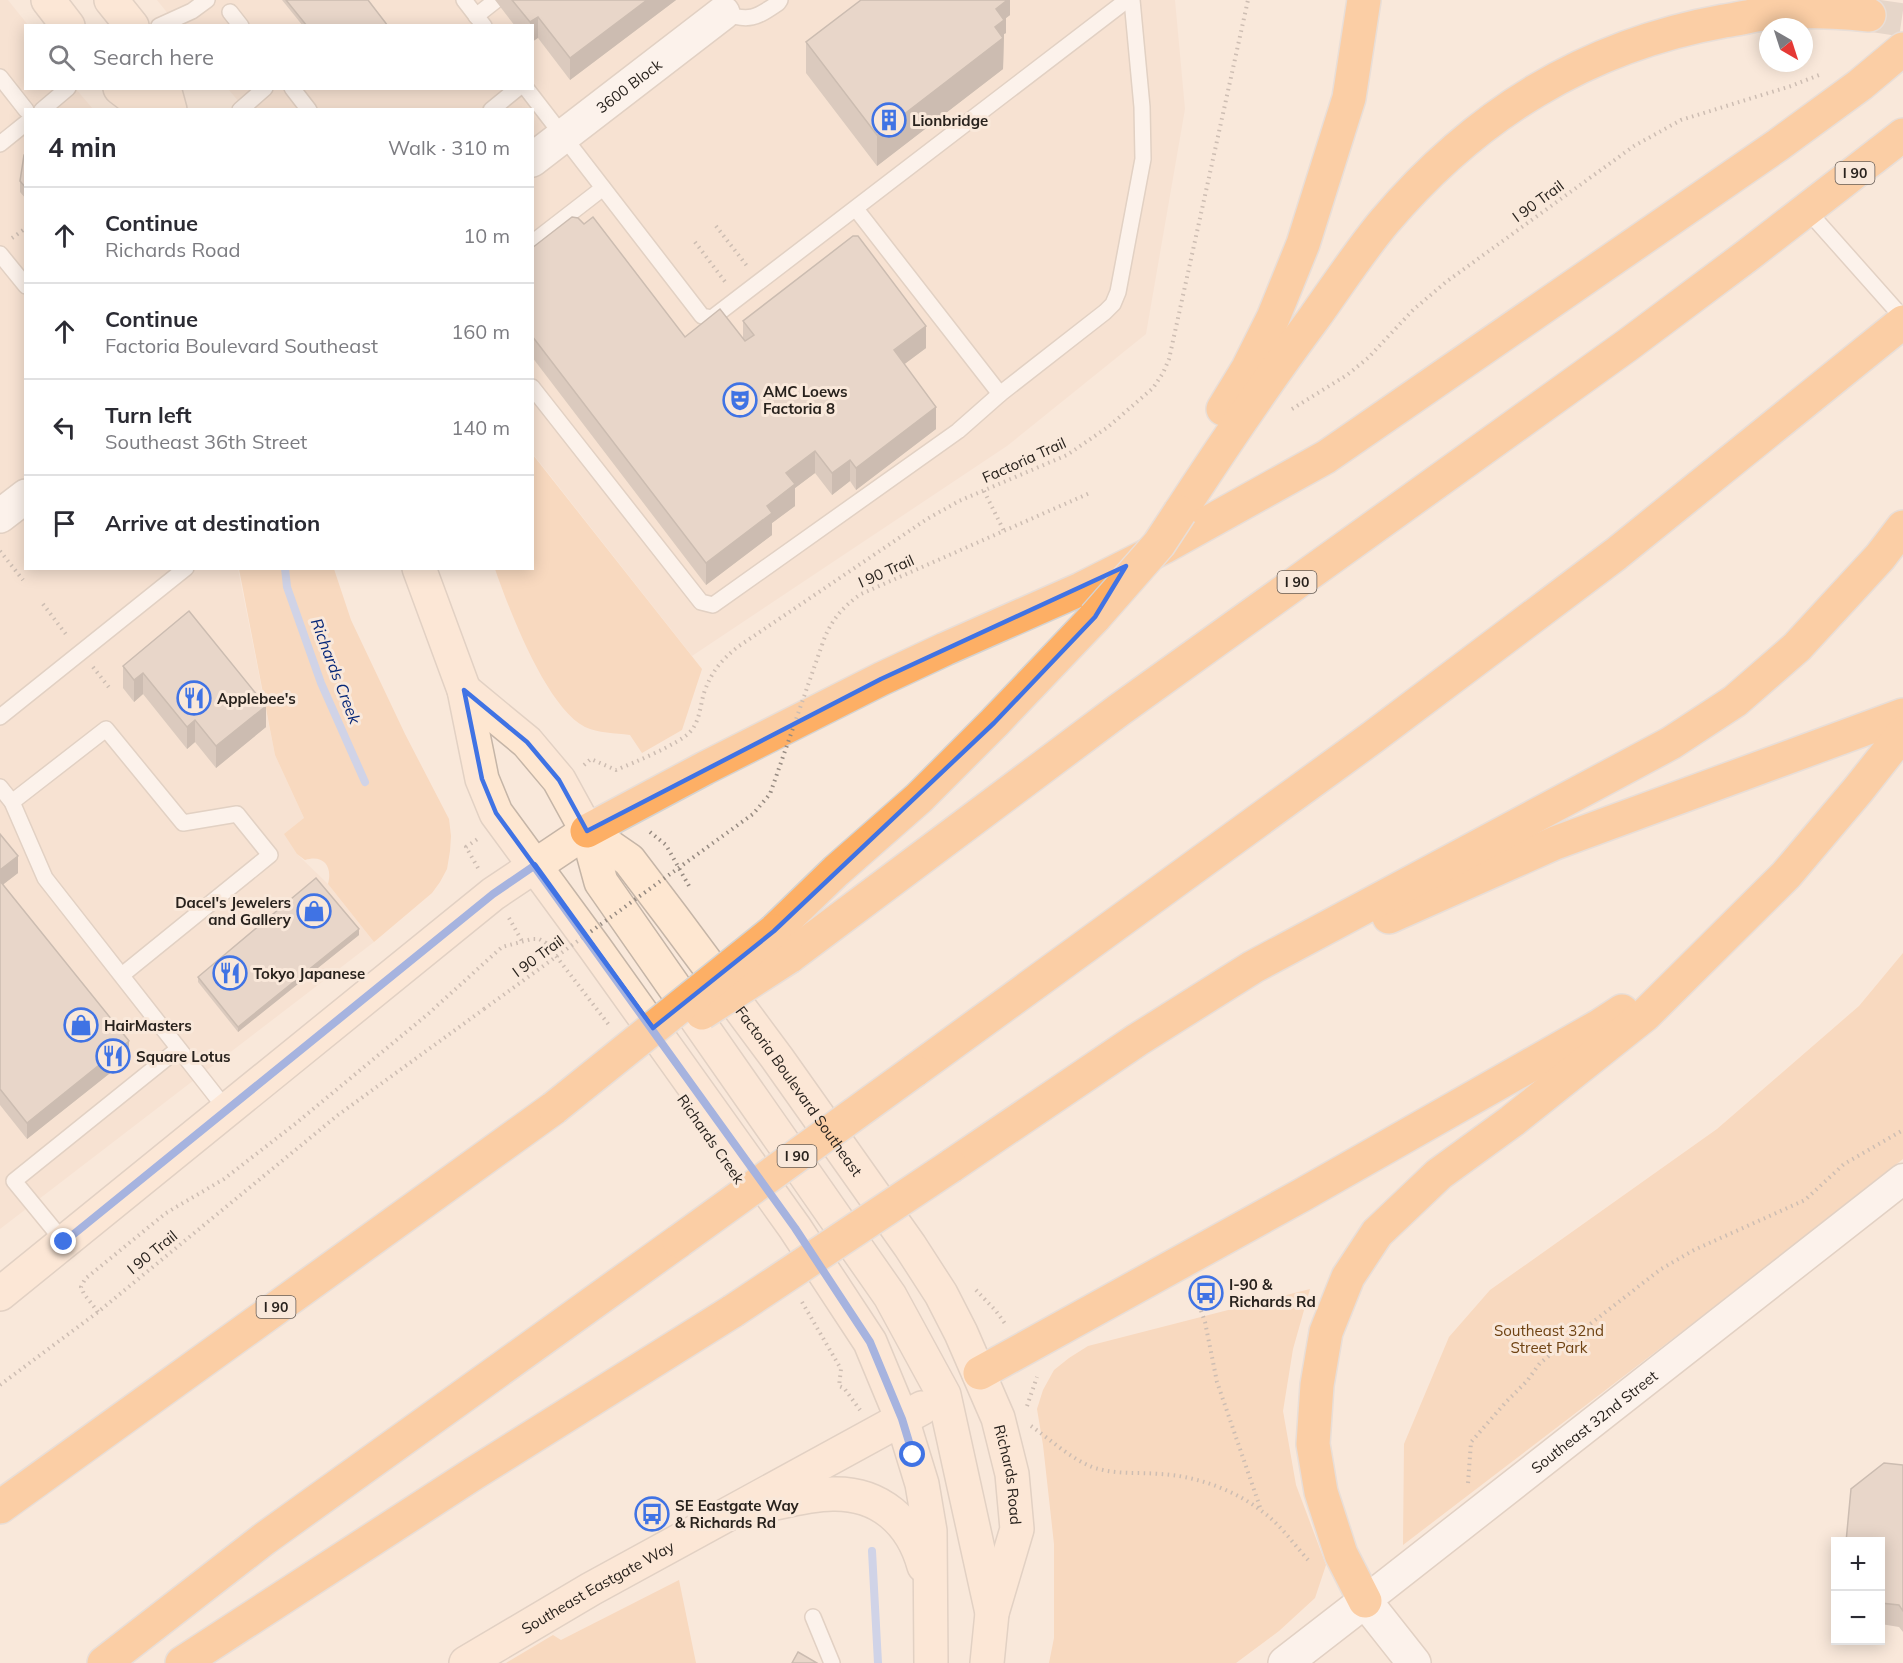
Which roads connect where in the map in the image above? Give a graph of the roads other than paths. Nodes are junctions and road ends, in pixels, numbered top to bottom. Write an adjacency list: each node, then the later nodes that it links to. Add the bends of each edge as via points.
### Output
1 (48, 0): 14 (main road)
2 (111, 0): 15 (main road)
3 (207, 0): 16 (lane)
4 (464, 0): 13 (lane)
5 (780, 0): 10 (lane, via 753,18 739,19)
6 (1127, 0): 40 (lane)
7 (1132, 0): 47 (lane, via 1143,159 1118,292 1105,312)
8 (1364, 0): 49 (highway, via 1349,98 1303,244 1273,318)
9 (495, 1): 13 (lane)
10 (723, 7): 36 (street, 3600 Block)
11 (230, 12): 17 (lane)
12 (1869, 15): 49 (highway, via 1768,13 1694,27 1630,46 1576,68 1524,96 1438,165 1384,223)
13 (480, 21)
14 (66, 24)
15 (130, 24)
16 (163, 24)
17 (239, 24)
18 (1903, 49): 60 (highway, via 1778,145 1326,457 1133,563 881,679)
19 (0, 77): 27 (lane)
20 (66, 90): 28 (lane)
21 (123, 90): 29 (main road)
22 (165, 90): 30 (main road)
23 (263, 90): 31 (lane)
24 (294, 90): 32 (lane)
25 (516, 90): 33 (lane)
26 (528, 90): 36 (lane)
27 (24, 108)
28 (44, 108)
29 (146, 108)
30 (169, 108)
31 (242, 108)
32 (307, 108)
33 (493, 108)
34 (24, 125): 37 (lane)
35 (1903, 135): 41 (highway, I 90)
36 (564, 137): 38 (street, 3600 Block); 39 (lane)
37 (0, 144)
38 (534, 159)
39 (603, 188): 40 (lane, via 702,316 712,318); 42 (lane)
40 (856, 209): 47 (lane)
41 (1807, 210): 45 (lane); 63 (highway, I 90, via 1638,338 1119,710)
42 (534, 241)
43 (0, 254): 44 (lane)
44 (24, 284)
45 (1903, 320): 81 (highway, I 90, bridge, via 1598,568 1363,744 264,1539)
46 (534, 390): 47 (lane, via 701,602 713,605 958,431)
47 (1000, 394)
48 (24, 498): 50 (street)
49 (1173, 507): 63 (highway, bridge, via 1159,544 1095,617 919,798 836,871)
50 (0, 516)
51 (1903, 527): 65 (highway, via 1797,647 1735,701 1671,743 1253,967)
52 (184, 570): 56 (lane)
53 (420, 570): 54 (main road)
54 (464, 690): 60 (main road, Factoria Boulevard Southeast, via 527,742 559,780); 61 (main road, via 485,788 496,813)
55 (1903, 715): 65 (highway, via 1555,843 1373,925 1264,982)
56 (0, 717)
57 (1903, 733): 62 (highway, via 1786,874)
58 (0, 787): 59 (lane)
59 (12, 802): 64 (lane, via 45,878); 64 (lane, via 106,729 183,823 237,814 270,855)
60 (587, 831): 61 (main road); 72 (main road, Factoria Boulevard Southeast, via 629,860 777,1058 917,1256 941,1294); 73 (main road, Factoria Boulevard Southeast, via 601,882 890,1296)
61 (534, 866): 67 (main road, via 493,894); 74 (main road, via 795,1228 870,1342)
62 (1729, 931): 72 (highway, via 1599,1026); 78 (highway, via 1645,1015 1439,1174 1377,1233 1348,1276 1326,1332 1313,1444 1321,1492 1341,1554)
63 (782, 944): 75 (highway, I 90, bridge)
64 (122, 975): 66 (lane)
65 (1137, 1040): 82 (highway, bridge, via 733,1311)
66 (178, 1049): 67 (lane); 68 (lane)
67 (226, 1109): 70 (main road)
68 (7, 1179): 70 (lane)
69 (1903, 1179): 78 (street, Southeast 32nd Street)
70 (64, 1242): 71 (main road)
71 (0, 1294)
72 (980, 1373): 73 (main road, Southeast Eastgate Way); 79 (main road, Richards Road, via 999,1418 1012,1474 1017,1529)
73 (944, 1395): 74 (main road, Southeast Eastgate Way); 79 (main road, Richards Road)
74 (902, 1419): 76 (main road, Southeast Eastgate Way); 77 (main road, via 922,1484 930,1531)
75 (0, 1507)
76 (726, 1514): 77 (main road, via 833,1494 878,1503 906,1526 923,1562); 83 (main road, Southeast Eastgate Way)
77 (930, 1591): 85 (main road)
78 (1365, 1600): 87 (street, Southeast 32nd Street); 88 (street)
79 (992, 1613): 86 (main road, Richards Road)
80 (813, 1617): 84 (lane)
81 (104, 1663)
82 (182, 1663)
83 (466, 1663)
84 (832, 1663)
85 (931, 1663)
86 (987, 1663)
87 (1285, 1663)
88 (1414, 1663)

